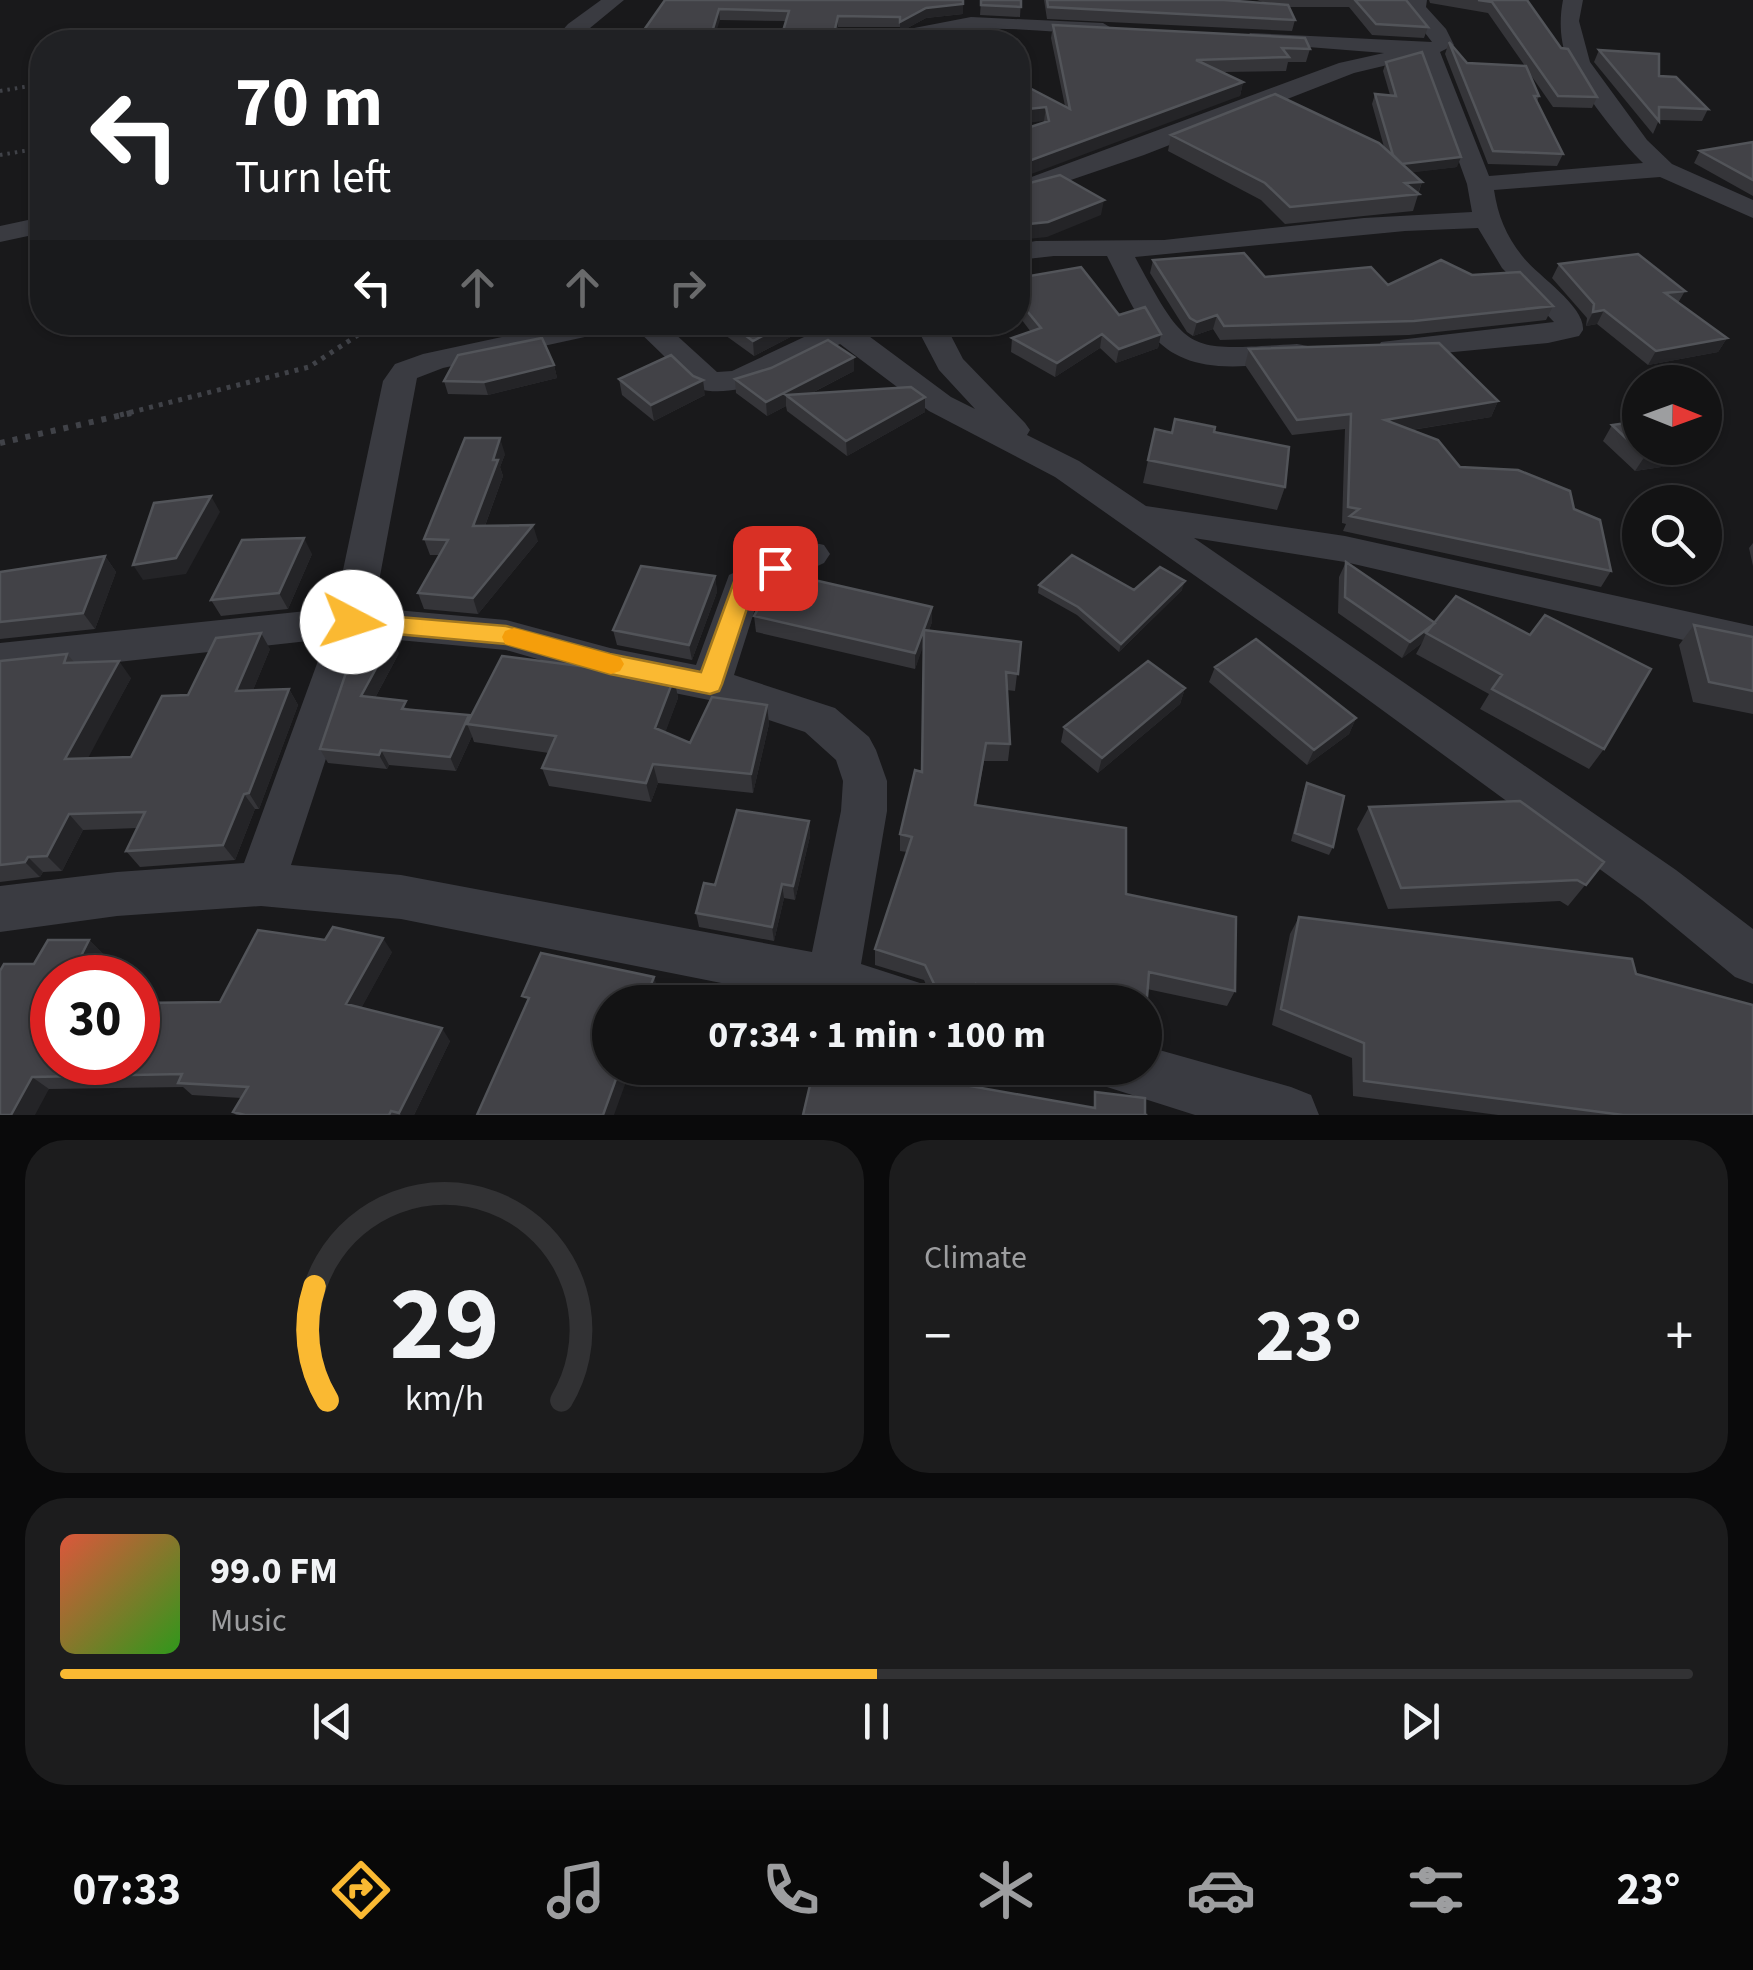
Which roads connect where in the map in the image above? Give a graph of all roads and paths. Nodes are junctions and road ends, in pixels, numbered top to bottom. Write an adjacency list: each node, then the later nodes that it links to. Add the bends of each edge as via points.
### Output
1 (614, 0): 4 (street)
2 (1417, 0): 8 (street, via 1416,8 1445,42)
3 (1573, 0): 13 (street, via 1569,21 1579,62 1638,146)
4 (573, 30)
5 (925, 30): 6 (street, via 963,24)
6 (1127, 30)
7 (1238, 36): 8 (street)
8 (1429, 50): 14 (street); 15 (street, via 1347,68)
9 (30, 86): 10 (path)
10 (0, 92)
11 (30, 150): 12 (path)
12 (0, 155)
13 (1663, 169): 14 (street); 16 (street)
14 (1480, 184): 17 (street)
15 (1030, 186)
16 (1753, 210)
17 (1486, 220): 20 (street); 28 (street, via 1512,262 1569,320 1568,330)
18 (30, 228): 19 (street)
19 (0, 234)
20 (1117, 249): 21 (street); 29 (street, via 1183,350)
21 (1030, 252)
22 (358, 335): 30 (path, via 309,367)
23 (553, 335): 34 (street, via 406,371 399,381)
24 (658, 335): 25 (street, via 709,382 721,383)
25 (821, 335)
26 (847, 335): 31 (street, via 940,404)
27 (936, 335): 31 (street, via 950,363)
28 (1355, 352)
29 (1319, 353)
30 (0, 444)
31 (1029, 447): 32 (street)
32 (1136, 516): 35 (street, via 1345,549); 40 (street, via 1643,873)
33 (811, 554): 37 (street, via 743,585)
34 (352, 622): 36 (street); 37 (street, via 506,635); 38 (street)
35 (1753, 641)
36 (0, 659)
37 (710, 684): 41 (street, via 820,720 854,750 865,781 864,810)
38 (261, 884): 39 (street); 41 (street, via 402,896)
39 (0, 909)
40 (1753, 960)
41 (832, 981): 42 (street)
42 (846, 985)
43 (1162, 1078): 44 (street)
44 (1291, 1115)

